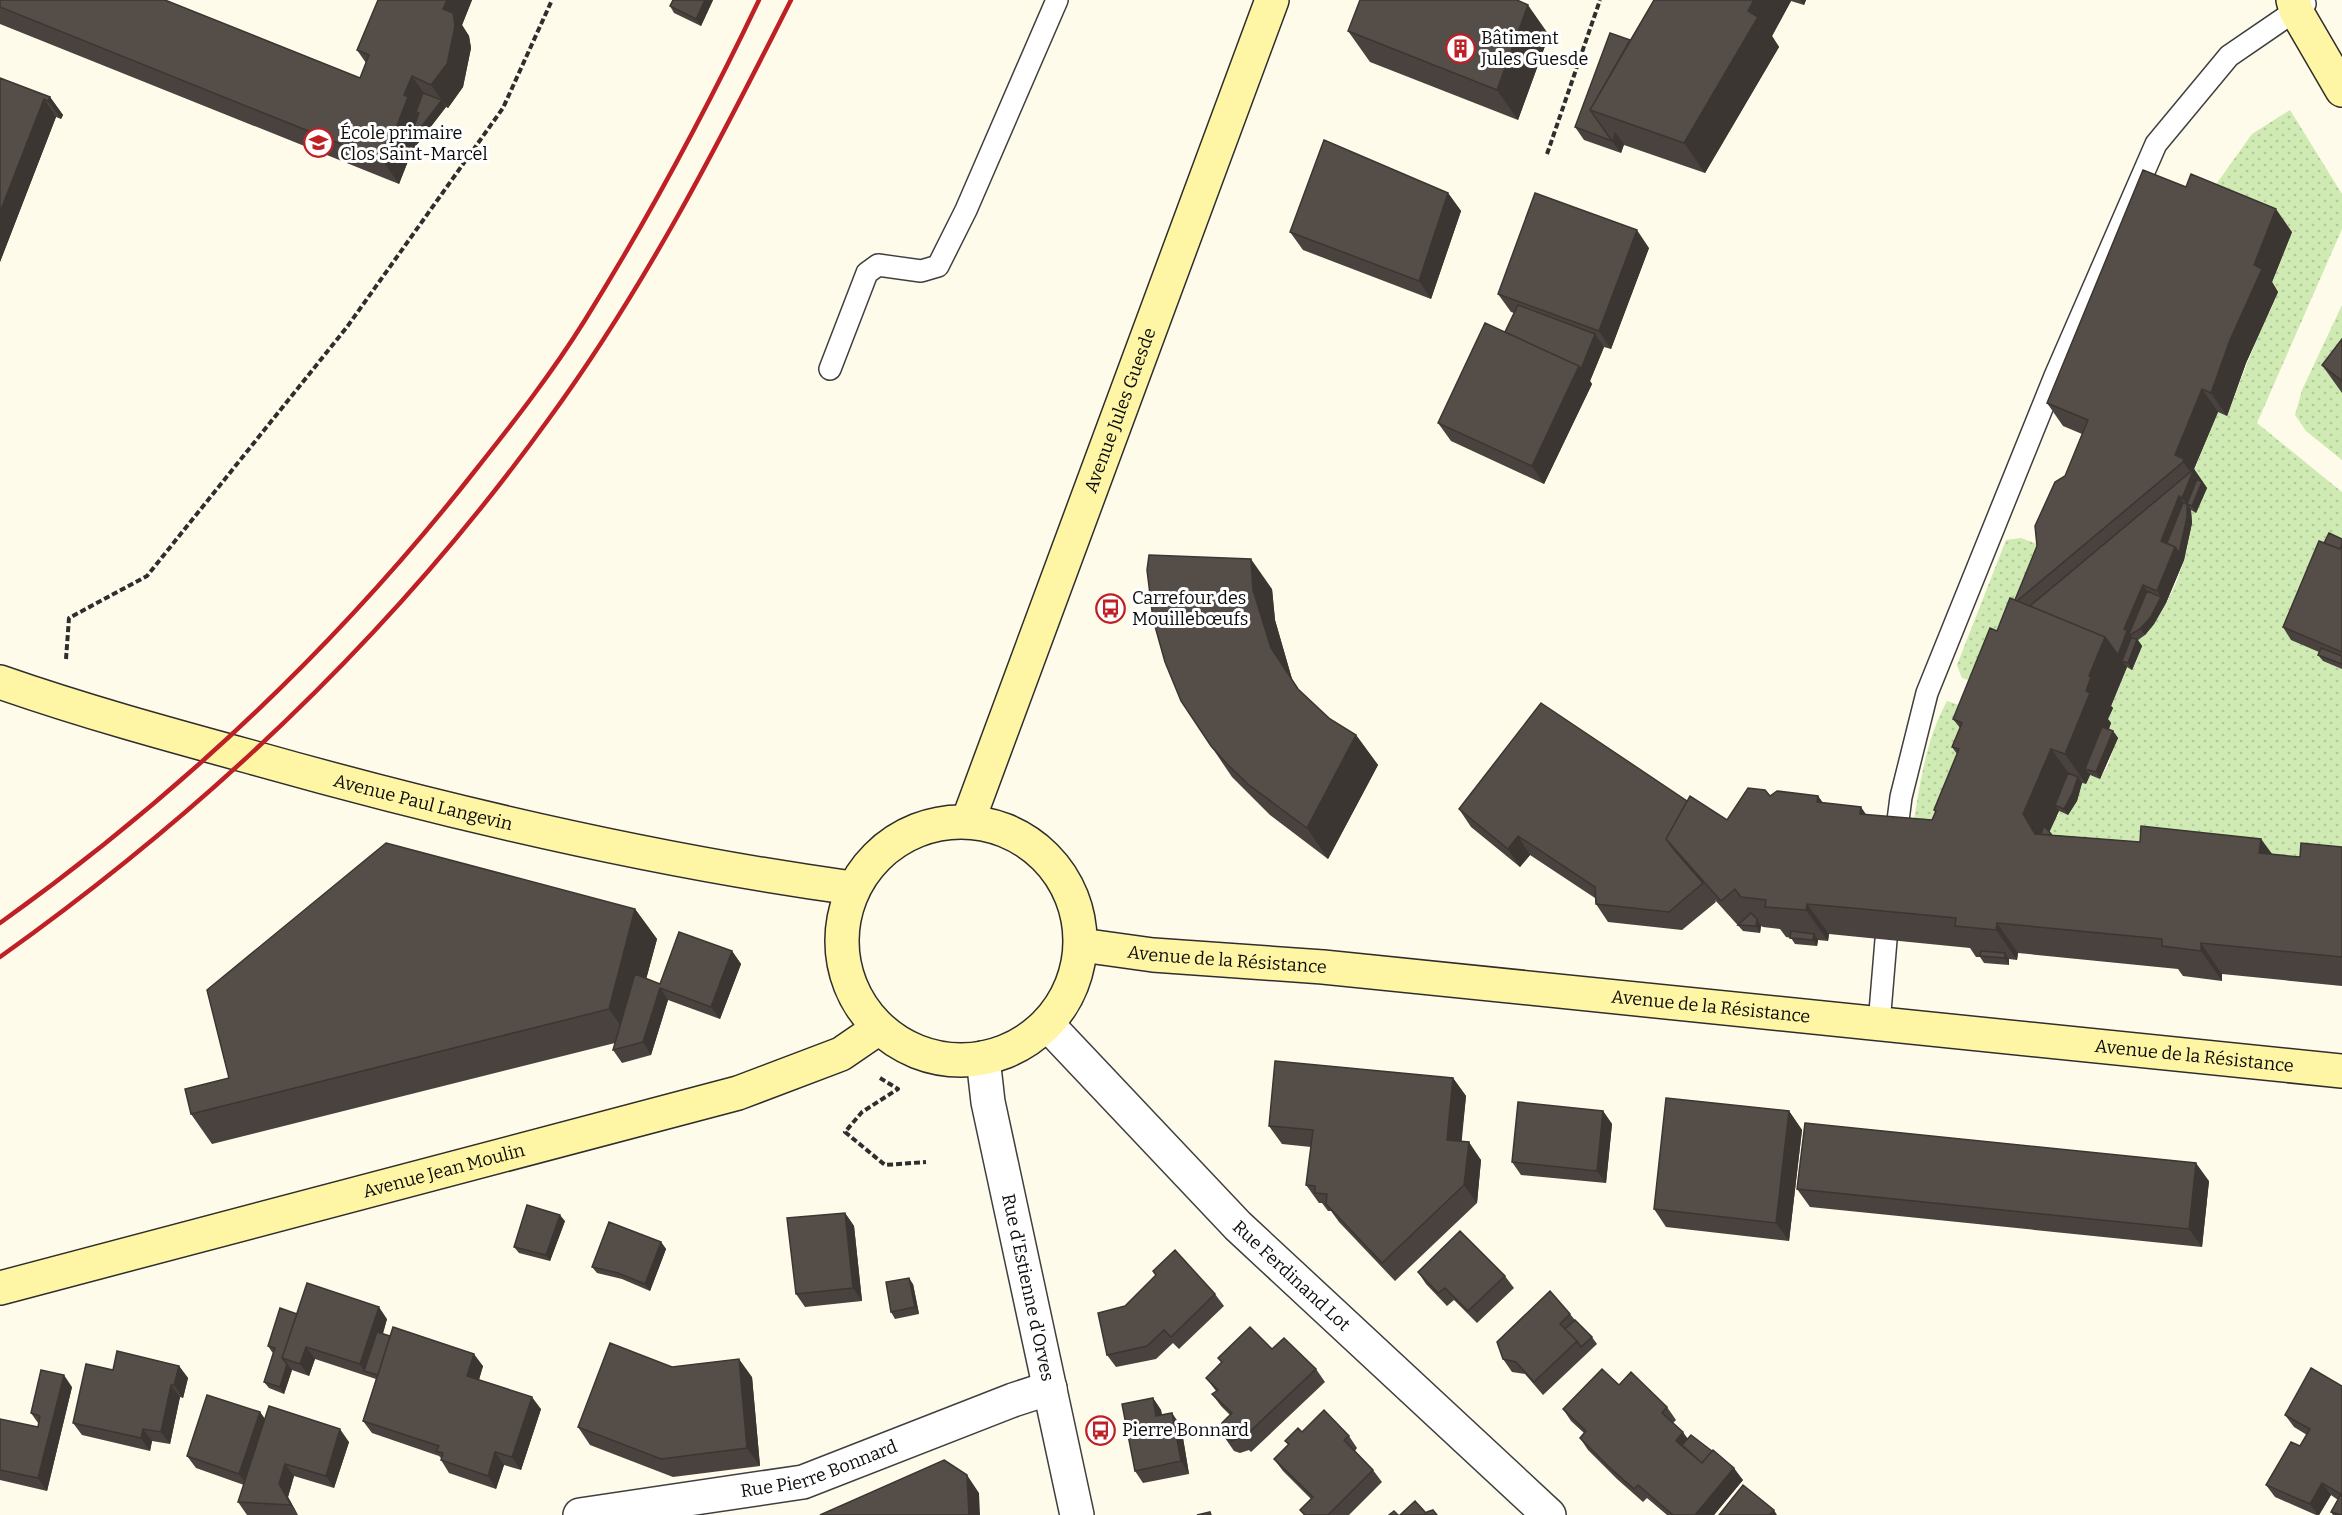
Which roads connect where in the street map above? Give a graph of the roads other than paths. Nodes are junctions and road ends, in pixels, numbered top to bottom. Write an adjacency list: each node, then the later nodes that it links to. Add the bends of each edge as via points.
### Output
1 (1058, 0): 5 (lane, via 938,266 921,271 878,265 867,273)
2 (1272, 0): 7 (main road, Avenue Jules Guesde)
3 (2300, 4): 4 (main road); 8 (lane, via 2229,56 2156,144 2055,376 1927,693 1901,797)
4 (2342, 90)
5 (830, 369)
6 (0, 682): 9 (main road, Avenue Paul Langevin, via 63,704 409,802 591,841)
7 (968, 821): 9 (main road, via 932,824 900,837 873,859); 11 (main road, via 1004,829 1036,847 1061,875 1076,908)
8 (1895, 846)
9 (852, 888): 14 (main road, via 842,925 842,963 856,998)
10 (1886, 940): 13 (lane)
11 (1081, 945): 12 (main road, via 1065,1000); 13 (main road, Avenue de la Résistance)
12 (1047, 1024): 15 (main road, via 1007,1051); 21 (street, Rue Ferdinand Lot, via 1238,1226)
13 (1879, 1024): 16 (main road, Avenue de la Résistance)
14 (879, 1028): 15 (main road, via 910,1049 946,1060); 17 (main road, Avenue Jean Moulin, via 841,1054 738,1093)
15 (983, 1058): 18 (street, Rue d'Estienne d'Orves, via 988,1102)
16 (2342, 1071)
17 (0, 1288)
18 (1050, 1388): 19 (street, Rue Pierre Bonnard, via 803,1482); 20 (street, Rue d'Estienne d'Orves)
19 (580, 1515)
20 (1077, 1515)
21 (1549, 1515)

